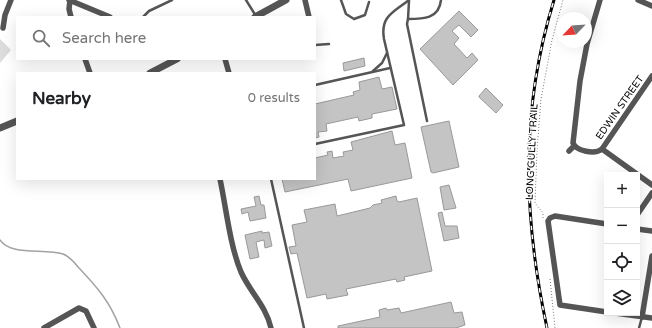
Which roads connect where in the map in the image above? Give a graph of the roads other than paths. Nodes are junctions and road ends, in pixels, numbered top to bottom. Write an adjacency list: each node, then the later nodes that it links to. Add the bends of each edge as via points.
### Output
1 (11, 0): 21 (street, via 4,15)
2 (69, 0): 14 (street); 15 (street)
3 (172, 0): 16 (lane)
4 (246, 0): 17 (lane)
5 (286, 0): 18 (street)
6 (305, 0): 19 (street)
7 (341, 0): 12 (lane, via 346,14 354,19 365,15)
8 (409, 0): 20 (lane); 24 (lane, via 384,22)
9 (441, 0): 20 (lane, via 437,11 430,17)
10 (600, 0): 39 (street, via 587,44 580,81 572,140)
11 (638, 0): 13 (street)
12 (369, 2)
13 (652, 6)
14 (71, 16)
15 (108, 16)
16 (144, 16)
17 (255, 16)
18 (258, 16)
19 (309, 16)
20 (408, 19): 36 (lane, via 408,32)
21 (4, 28)
22 (329, 44): 23 (lane)
23 (316, 45)
24 (387, 53): 28 (lane); 32 (lane, via 382,63)
25 (85, 60): 29 (street)
26 (175, 60): 30 (street)
27 (224, 60): 31 (street)
28 (390, 68): 32 (lane); 38 (lane, via 404,125)
29 (90, 72)
30 (152, 72)
31 (229, 72)
32 (371, 72): 34 (lane)
33 (652, 76): 40 (street, EDWIN STREET)
34 (316, 85)
35 (16, 121): 37 (street)
36 (427, 121)
37 (0, 128)
38 (316, 144)
39 (574, 146): 40 (street, via 596,152); 41 (street)
40 (602, 148): 44 (street)
41 (569, 151)
42 (220, 180): 57 (street, via 238,264 262,305)
43 (271, 180): 58 (lane)
44 (652, 185)
45 (652, 193): 46 (street)
46 (640, 211)
47 (604, 224): 51 (street, via 555,216 550,218 548,224 560,305)
48 (640, 230): 49 (street)
49 (652, 232)
50 (652, 256): 53 (street)
51 (604, 312)
52 (635, 316): 53 (street)
53 (642, 317): 54 (street); 59 (lane)
54 (652, 318)
55 (44, 328): 56 (street, via 80,308 86,311)
56 (94, 328)
57 (271, 328)
58 (304, 328)
59 (639, 328)

